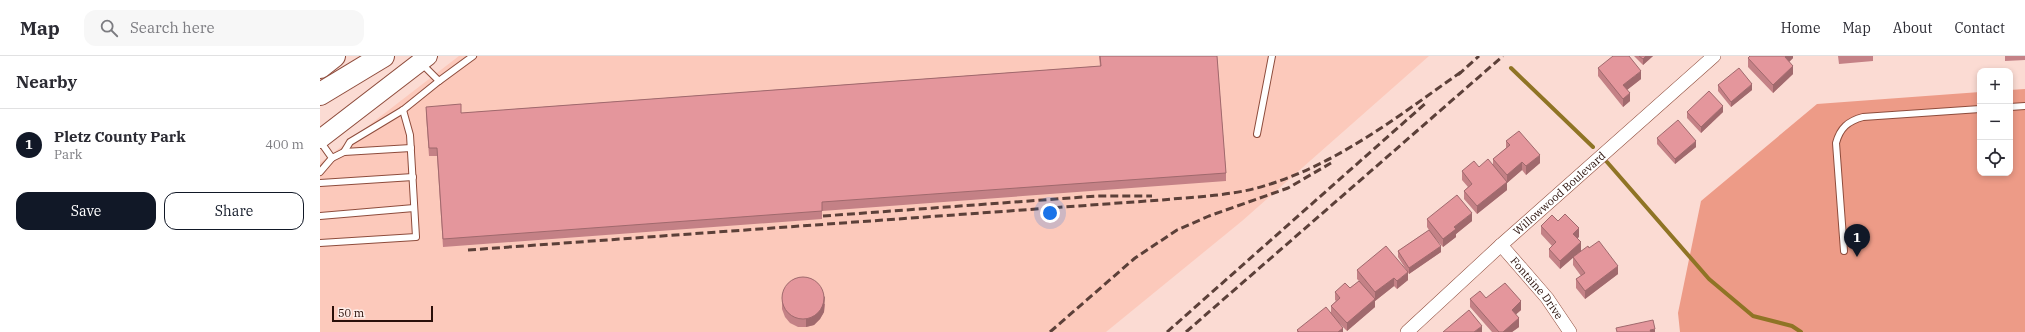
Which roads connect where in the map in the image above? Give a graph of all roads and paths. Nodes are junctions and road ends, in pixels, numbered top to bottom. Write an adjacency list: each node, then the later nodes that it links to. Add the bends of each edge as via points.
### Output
1 (334, 56): 7 (highway)
2 (383, 56): 9 (highway)
3 (473, 56): 8 (lane)
4 (1272, 56): 14 (lane)
5 (1714, 56): 25 (street, Willowwood Boulevard)
6 (424, 59): 8 (lane); 15 (main road)
7 (320, 67)
8 (439, 81): 13 (lane)
9 (320, 94)
10 (2025, 106): 11 (lane)
11 (2013, 107)
12 (1977, 109): 26 (lane, via 1863,117 1844,126 1836,143)
13 (403, 110): 16 (lane); 17 (lane, via 350,142)
14 (1257, 134)
15 (320, 140): 18 (lane)
16 (411, 148): 17 (lane); 20 (lane)
17 (344, 152): 18 (lane)
18 (332, 158): 19 (lane)
19 (320, 172)
20 (413, 177): 21 (lane); 22 (lane)
21 (320, 183)
22 (414, 208): 23 (lane); 24 (lane, via 416,237)
23 (320, 216)
24 (320, 243)
25 (1501, 245): 27 (street, Willowwood Boulevard); 28 (street, Fontaine Drive, via 1547,298)
26 (1844, 251)
27 (1407, 332)
28 (1570, 332)

